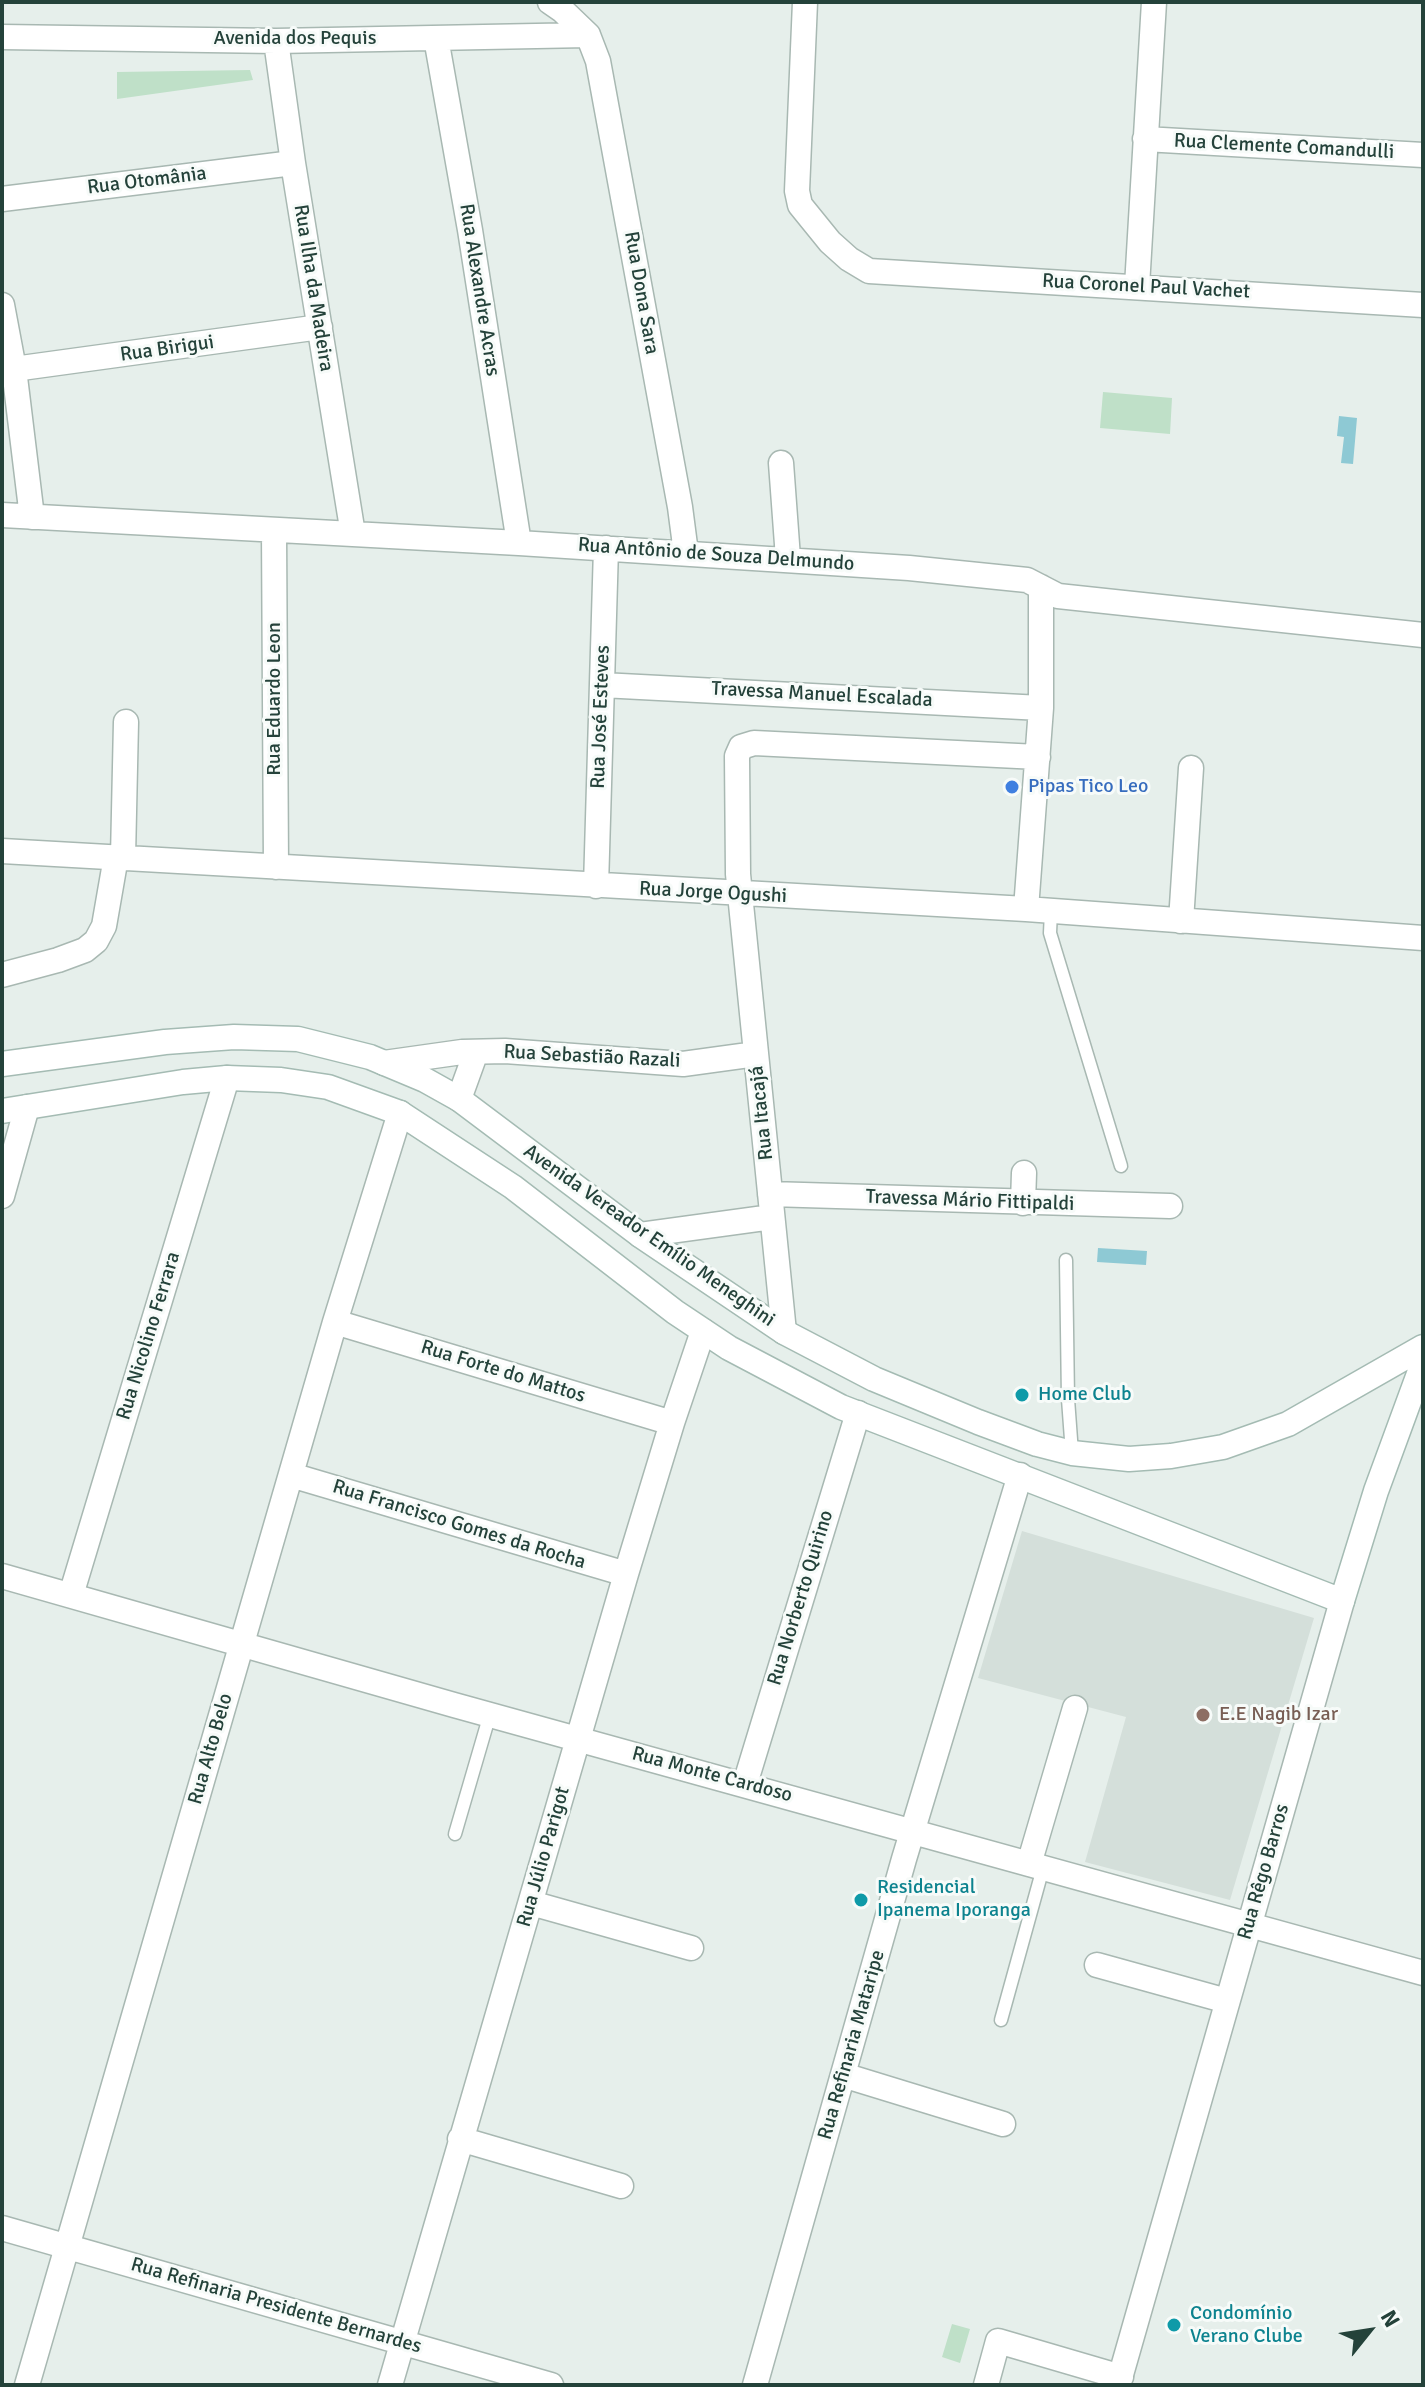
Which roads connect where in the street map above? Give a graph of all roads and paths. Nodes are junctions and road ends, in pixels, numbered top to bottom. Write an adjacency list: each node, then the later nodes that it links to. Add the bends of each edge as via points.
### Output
1 (550, 2): 4 (street)
2 (805, 2): 12 (street, Rua Coronel Paul Vachet, via 797,191 800,205 849,259 869,271)
3 (1154, 2): 8 (street)
4 (588, 35): 6 (street, Avenida dos Pequis); 24 (street, Rua Dona Sara, via 598,61)
5 (2, 37): 7 (street, Avenida dos Pequis)
6 (436, 38): 7 (street, Avenida dos Pequis); 22 (street, Rua Alexandre Acras)
7 (276, 41): 10 (street, Rua Ilha da Madeira)
8 (1145, 139): 9 (street, Rua Clemente Comandulli); 12 (street)
9 (1423, 155)
10 (293, 163): 11 (street, Rua Otomânia); 15 (street, Rua Ilha da Madeira)
11 (2, 199)
12 (1137, 286): 14 (street, Rua Coronel Paul Vachet)
13 (2, 305): 16 (street)
14 (1423, 305)
15 (320, 327): 16 (street, Rua Birigui); 21 (street, Rua Ilha da Madeira)
16 (14, 369): 19 (street)
17 (781, 463): 25 (street)
18 (2, 515): 19 (street, Rua Antônio de Souza Delmundo)
19 (32, 517): 20 (street, Rua Antônio de Souza Delmundo)
20 (274, 531): 21 (street, Rua Antônio de Souza Delmundo); 35 (street, Rua Eduardo Leon)
21 (353, 534): 22 (street, Rua Antônio de Souza Delmundo)
22 (519, 543): 23 (street, Rua Antônio de Souza Delmundo)
23 (606, 548): 24 (street, Rua Antônio de Souza Delmundo); 28 (street, Rua José Esteves)
24 (686, 553): 25 (street, Rua Antônio de Souza Delmundo)
25 (788, 558): 26 (street, Rua Antônio de Souza Delmundo, via 1027,580)
26 (1041, 587): 27 (street, Rua Antônio de Souza Delmundo, via 1058,596); 29 (street)
27 (1423, 635)
28 (602, 685): 29 (street, Travessa Manuel Escalada); 36 (street, Rua José Esteves)
29 (1041, 708): 31 (street)
30 (126, 722): 34 (street)
31 (1038, 757): 37 (street, Rua Itacajá, via 747,744 737,756); 38 (street)
32 (1191, 768): 40 (street)
33 (2, 851): 34 (street, Rua Jorge Ogushi)
34 (120, 857): 35 (street, Rua Jorge Ogushi); 42 (street, via 96,941 58,960)
35 (276, 867): 36 (street, Rua Jorge Ogushi)
36 (596, 886): 37 (street, Rua Jorge Ogushi)
37 (740, 894): 38 (street, Rua Jorge Ogushi); 44 (street, Rua Itacajá)
38 (1026, 909): 39 (street, Rua Jorge Ogushi)
39 (1051, 911): 40 (street, Rua Jorge Ogushi); 52 (lane, via 1050,933)
40 (1181, 921): 41 (street, Rua Jorge Ogushi)
41 (1423, 938)
42 (2, 975)
43 (476, 1052): 44 (street, Rua Sebastião Razali, via 683,1064); 45 (street, Rua Sebastião Razali); 48 (street, Rua Sebastião Razali)
44 (756, 1054): 56 (street, Rua Itacajá)
45 (384, 1063): 46 (street, Avenida Vereador Emílio Meneghini, via 298,1039 234,1037); 48 (street, Avenida Vereador Emílio Meneghini)
46 (2, 1064)
47 (227, 1078): 49 (street, Avenida Vereador Emílio Meneghini); 51 (street, Avenida Vereador Emílio Meneghini, via 328,1087); 72 (street, Rua Nicolino Ferrara)
48 (459, 1099): 58 (street, Avenida Vereador Emílio Meneghini)
49 (27, 1107): 50 (street, Avenida Vereador Emílio Meneghini); 54 (street)
50 (2, 1111)
51 (400, 1113): 60 (street, Rua Alto Belo); 61 (street, Avenida Vereador Emílio Meneghini, via 513,1187)
52 (1121, 1166)
53 (1024, 1173): 55 (street)
54 (2, 1196)
55 (1023, 1203): 56 (street, Travessa Mário Fittipaldi); 57 (street, Travessa Mário Fittipaldi)
56 (771, 1206): 58 (street, Travessa Mário Fittipaldi); 62 (street, Rua Itacajá)
57 (1170, 1206)
58 (640, 1235): 62 (street, Avenida Vereador Emílio Meneghini)
59 (1066, 1260): 67 (lane)
60 (335, 1322): 66 (street, Rua Forte do Mattos); 68 (street, Rua Alto Belo)
61 (703, 1331): 65 (street, Avenida Vereador Emílio Meneghini); 66 (street, Rua Júlio Parigot)
62 (784, 1332): 67 (street, Avenida Vereador Emílio Meneghini, via 874,1379)
63 (1423, 1347): 67 (street, Avenida Vereador Emílio Meneghini, via 1288,1424 1223,1447 1129,1459)
64 (1423, 1363): 73 (street, Rua Rêgo Barros)
65 (858, 1413): 69 (street, Avenida Vereador Emílio Meneghini); 78 (street, Rua Norberto Quirino)
66 (672, 1423): 70 (street, Rua Júlio Parigot)
67 (1072, 1453)
68 (291, 1475): 70 (street, Rua Francisco Gomes da Rocha); 74 (street, Rua Alto Belo)
69 (1020, 1475): 73 (street, Avenida Vereador Emílio Meneghini); 79 (street, Rua Refinaria Mataripe)
70 (626, 1574): 77 (street, Rua Júlio Parigot)
71 (2, 1576): 72 (street, Rua Monte Cardoso)
72 (71, 1595): 74 (street, Rua Monte Cardoso)
73 (1342, 1601): 83 (street, Rua Rêgo Barros)
74 (242, 1643): 76 (street, Rua Monte Cardoso); 94 (street, Rua Alto Belo)
75 (1075, 1708): 81 (street)
76 (490, 1714): 77 (street, Rua Monte Cardoso); 80 (lane)
77 (579, 1738): 78 (street, Rua Monte Cardoso); 82 (street, Rua Júlio Parigot)
78 (745, 1784): 79 (street, Rua Monte Cardoso)
79 (913, 1831): 81 (street, Rua Monte Cardoso); 89 (street, Rua Refinaria Mataripe)
80 (455, 1834)
81 (1036, 1866): 83 (street, Rua Monte Cardoso); 88 (lane)
82 (531, 1903): 84 (street); 91 (street, Rua Júlio Parigot)
83 (1248, 1925): 86 (street, Rua Monte Cardoso); 87 (street, Rua Rêgo Barros)
84 (691, 1948)
85 (1097, 1965): 87 (street)
86 (1423, 1973)
87 (1227, 2001): 96 (street, Rua Rêgo Barros)
88 (1001, 2020)
89 (843, 2075): 90 (street); 100 (street, Rua Refinaria Mataripe)
90 (1003, 2124)
91 (460, 2139): 92 (street); 95 (street, Rua Júlio Parigot)
92 (621, 2186)
93 (2, 2228): 94 (street, Rua Refinaria Presidente Bernardes)
94 (66, 2246): 95 (street, Rua Refinaria Presidente Bernardes); 97 (street, Rua Alto Belo)
95 (402, 2344): 98 (street, Rua Júlio Parigot); 99 (street, Rua Refinaria Presidente Bernardes)
96 (1120, 2381): 101 (street, via 998,2341)
97 (27, 2385)
98 (390, 2385)
99 (551, 2385)
100 (755, 2385)
101 (986, 2385)

